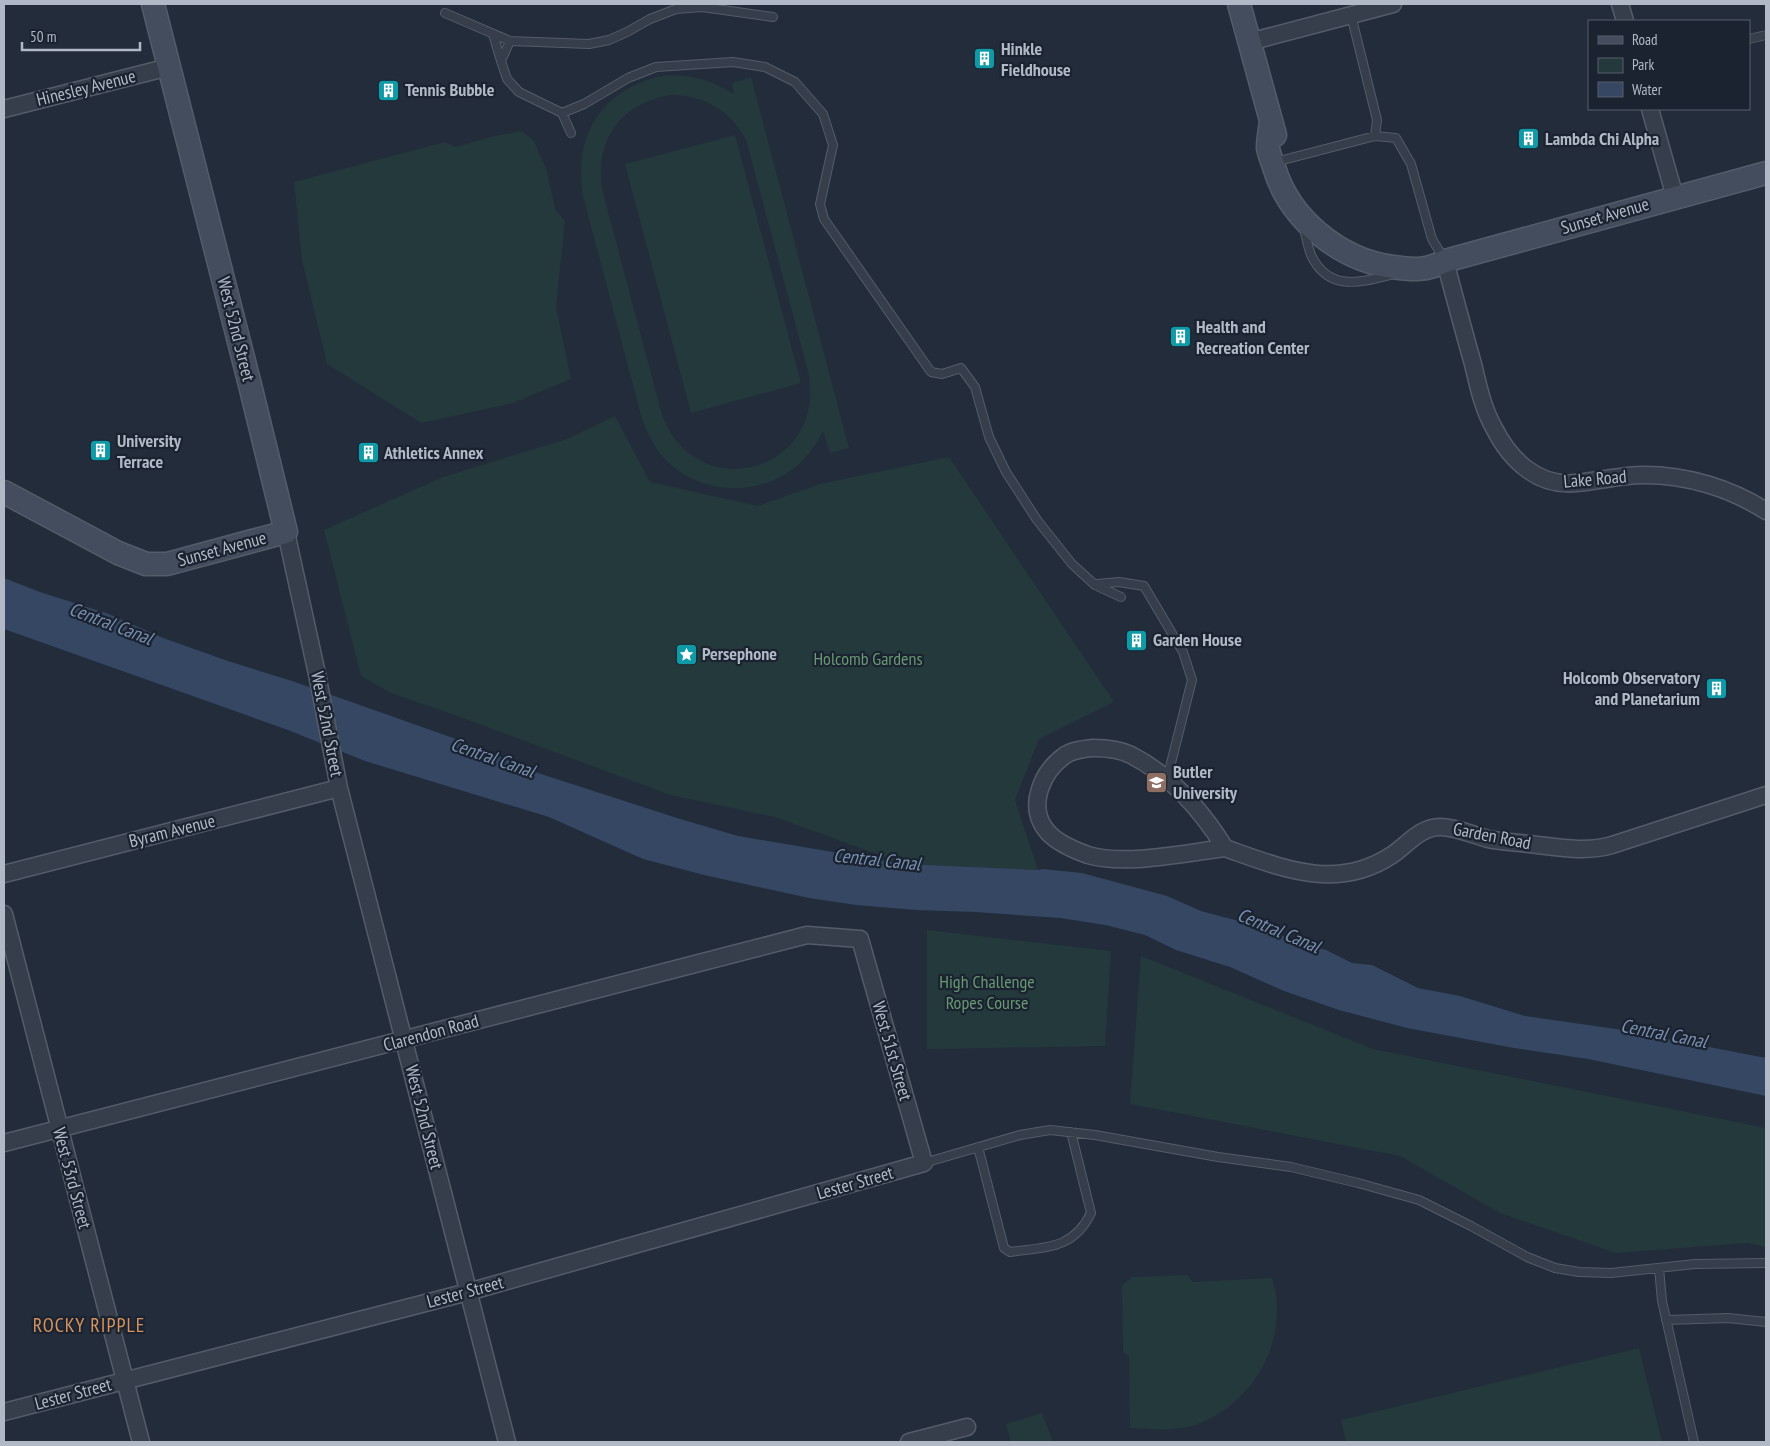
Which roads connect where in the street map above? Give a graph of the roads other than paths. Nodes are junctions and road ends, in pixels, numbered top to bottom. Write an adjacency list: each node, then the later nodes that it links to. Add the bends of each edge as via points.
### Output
1 (153, 4): 15 (street, West 52nd Street)
2 (1239, 4): 13 (street)
3 (1393, 4): 6 (street)
4 (1620, 4): 8 (street)
5 (444, 14): 9 (lane)
6 (1351, 15): 13 (street); 21 (lane, via 1377,120)
7 (774, 17): 12 (lane, via 702,7 676,9 609,40 589,44)
8 (1625, 20)
9 (493, 34): 12 (lane); 14 (lane)
10 (1766, 35): 11 (lane)
11 (1750, 39)
12 (510, 41): 14 (lane)
13 (1249, 42): 19 (street)
14 (501, 61): 18 (lane, via 506,79 519,92)
15 (169, 67): 16 (street, Hinesley Avenue); 31 (street, West 52nd Street)
16 (4, 109)
17 (1650, 110): 25 (street)
18 (562, 114): 20 (lane); 32 (lane, via 628,78 656,67 733,62 765,67 795,82 823,114 833,145 820,204 824,219 931,372 942,374 961,368 975,387 989,437 1006,472 1036,520 1072,564)
19 (1271, 121): 22 (street); 24 (street, via 1268,148)
20 (570, 133)
21 (1375, 136): 22 (lane); 27 (lane, via 1396,138 1411,164 1432,239)
22 (1282, 160): 24 (street)
23 (1766, 173): 25 (street, Sunset Avenue)
24 (1287, 187): 26 (street, Sunset Avenue); 27 (street, Sunset Avenue, via 1326,227 1361,246 1381,254)
25 (1674, 197): 27 (street, Sunset Avenue)
26 (1300, 217): 28 (street, Sunset Avenue, via 1321,236 1353,256 1376,265); 28 (lane, via 1312,255 1324,274 1339,282 1368,281)
27 (1445, 261): 28 (street, Sunset Avenue, via 1433,268); 30 (street, Lake Road, via 1492,426 1510,454 1526,469 1544,480 1563,484 1634,475 1680,478 1730,492)
28 (1411, 270)
29 (4, 492): 31 (street, Sunset Avenue, via 118,553 157,565)
30 (1766, 511)
31 (286, 532): 35 (street, West 52nd Street)
32 (1095, 585): 33 (lane); 34 (lane, via 1119,582 1144,586 1183,652 1192,680)
33 (1121, 597)
34 (1166, 780): 37 (street, Garden Road, via 1204,818); 37 (street, Garden Road, via 1130,754 1101,748 1079,750 1065,755 1049,773 1038,795 1039,817 1045,829 1075,850 1104,858 1126,860)
35 (339, 788): 38 (street, Byram Avenue); 41 (street, West 52nd Street)
36 (1766, 795): 37 (street, Garden Road, via 1595,849 1492,840 1436,827 1421,832 1381,862 1344,874 1299,872)
37 (1225, 848)
38 (4, 874)
39 (4, 914): 42 (street, West 53rd Street)
40 (860, 939): 41 (street, Clarendon Road, via 807,934); 46 (street, West 51st Street)
41 (404, 1040): 42 (street, Clarendon Road); 49 (street, West 52nd Street)
42 (60, 1129): 44 (street, Clarendon Road); 52 (street, West 53rd Street)
43 (1071, 1132): 45 (lane, via 1050,1130); 45 (lane, via 1091,1214 1071,1239 1055,1246 1010,1252 1004,1248); 48 (lane, via 1291,1167 1419,1200 1527,1257 1555,1268 1611,1273)
44 (4, 1143)
45 (978, 1147): 46 (lane)
46 (924, 1163): 49 (street, Lester Street)
47 (1766, 1262): 48 (lane)
48 (1659, 1268): 50 (lane)
49 (468, 1292): 52 (street, Lester Street); 56 (street, West 52nd Street)
50 (1666, 1320): 51 (lane, via 1728,1318); 58 (lane)
51 (1766, 1322)
52 (125, 1380): 53 (street, Lester Street); 55 (street, West 53rd Street)
53 (4, 1412)
54 (967, 1427): 57 (street)
55 (141, 1442)
56 (507, 1442)
57 (910, 1442)
58 (1694, 1442)

